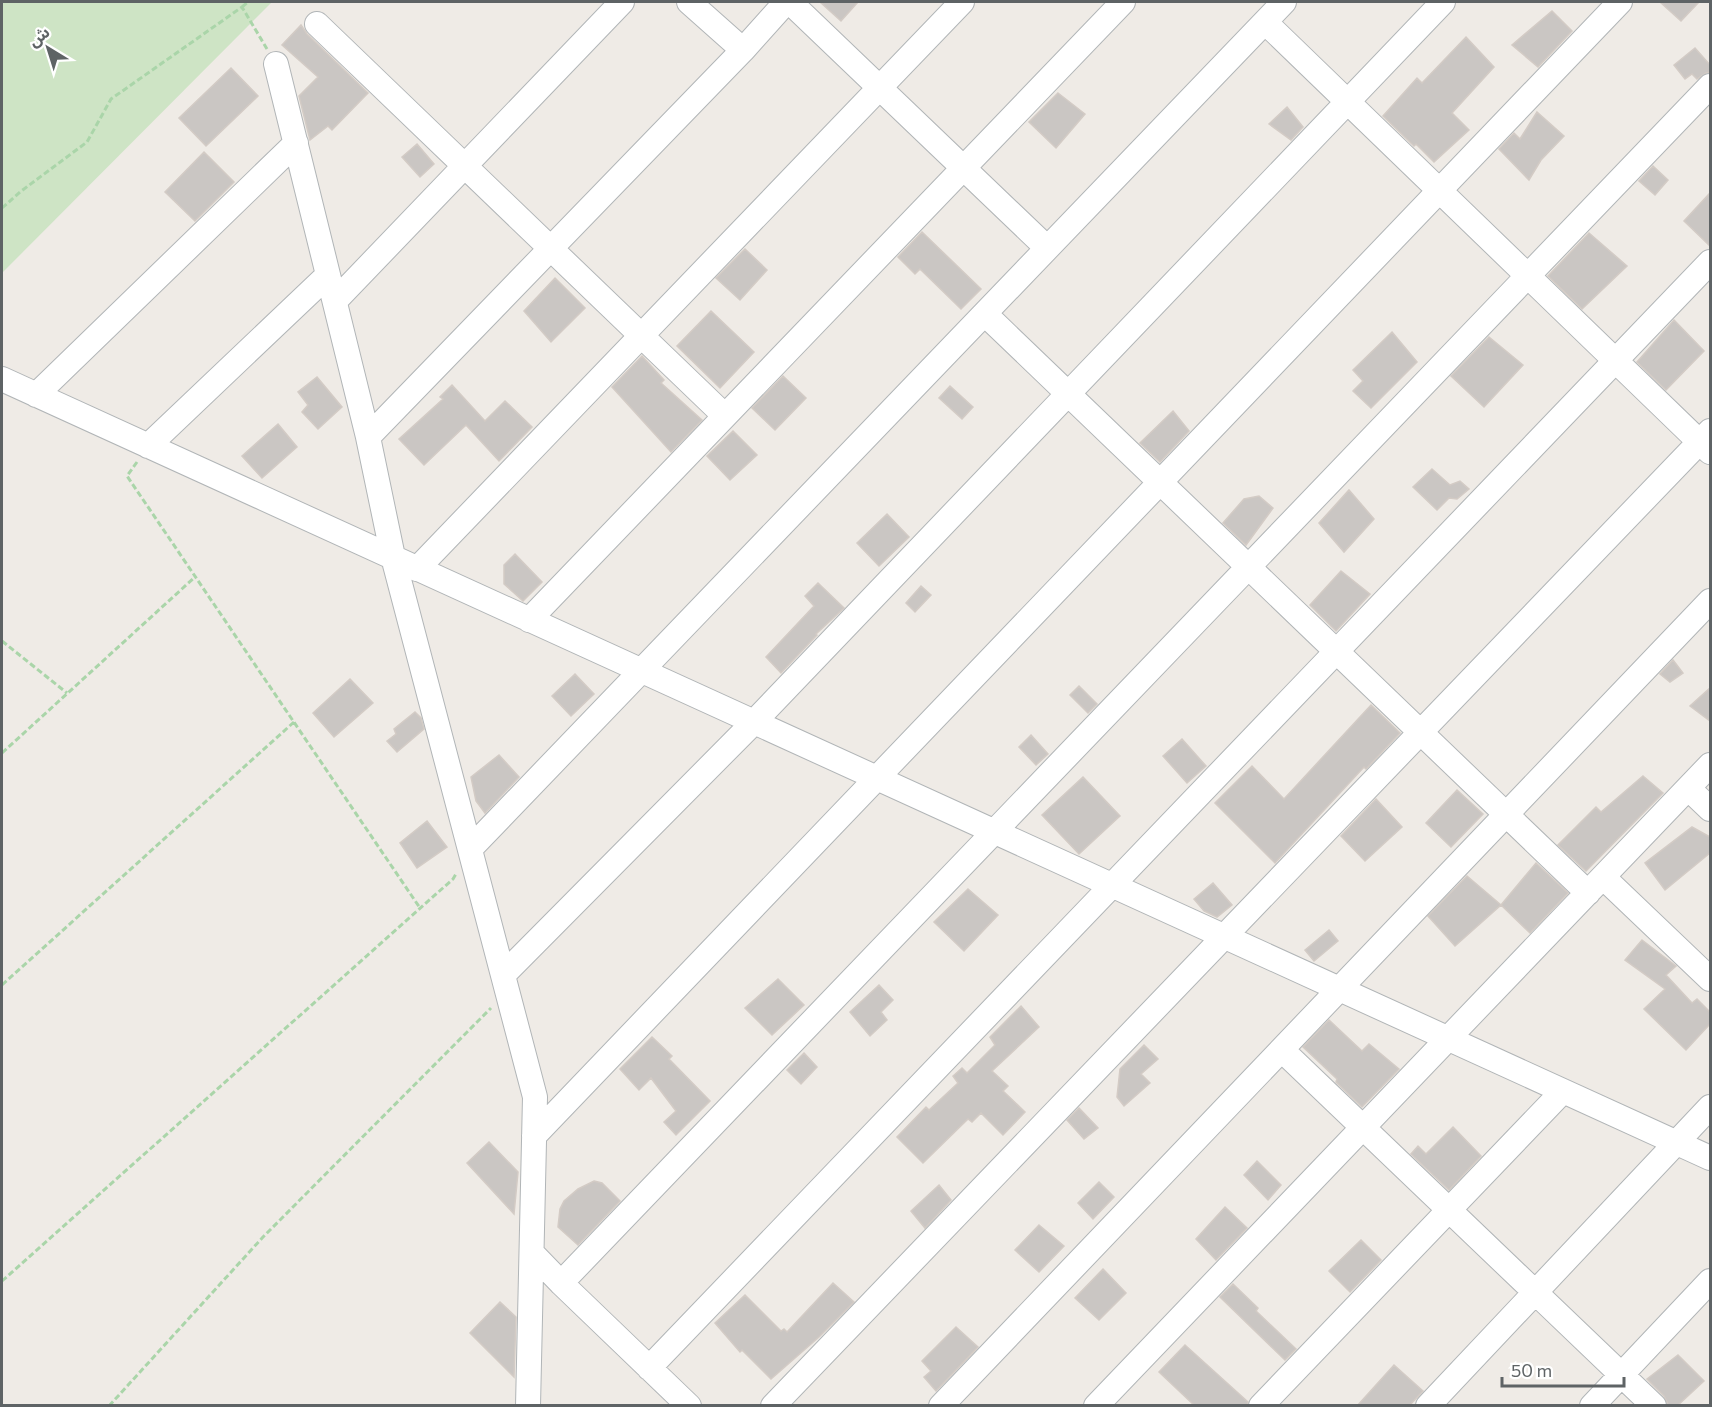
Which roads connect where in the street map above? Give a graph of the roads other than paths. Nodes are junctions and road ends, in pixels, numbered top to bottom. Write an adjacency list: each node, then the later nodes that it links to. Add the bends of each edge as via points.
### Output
1 (622, 2): 17 (street)
2 (689, 2): 11 (street)
3 (788, 2): 11 (street); 14 (street)
4 (963, 2): 14 (street)
5 (1123, 2): 18 (street)
6 (1284, 2): 9 (street)
7 (1443, 2): 15 (street)
8 (1620, 2): 19 (street)
9 (1265, 22): 15 (street); 21 (street)
10 (317, 24): 17 (street)
11 (742, 50): 20 (street)
12 (276, 64): 16 (street)
13 (1710, 86): 24 (street)
14 (880, 87): 18 (street); 27 (street)
15 (1348, 101): 19 (street); 30 (street)
16 (296, 143): 23 (street); 31 (street)
17 (464, 165): 20 (street); 25 (street)
18 (963, 167): 21 (street); 32 (street)
19 (1440, 190): 24 (street); 36 (street)
20 (550, 247): 27 (street); 33 (street)
21 (1047, 248): 26 (street)
22 (1710, 262): 28 (street)
23 (328, 275): 25 (street); 35 (street)
24 (1528, 276): 28 (street); 38 (street)
25 (335, 301): 33 (street)
26 (985, 314): 30 (street); 43 (street)
27 (642, 336): 32 (street); 39 (street)
28 (1616, 360): 34 (street); 42 (street)
29 (2, 379): 31 (street)
30 (1068, 394): 36 (street); 44 (street)
31 (36, 395): 35 (street)
32 (725, 416): 41 (street)
33 (368, 437): 37 (street)
34 (1707, 441): 45 (street)
35 (148, 446): 37 (street)
36 (1160, 482): 38 (street); 47 (street)
37 (393, 557): 39 (street); 52 (street)
38 (1248, 567): 42 (street); 51 (street)
39 (417, 569): 41 (street)
40 (1710, 601): 50 (street)
41 (529, 620): 43 (street)
42 (1337, 652): 45 (street); 54 (street)
43 (641, 671): 44 (street); 52 (street)
44 (754, 722): 47 (street); 57 (street)
45 (1421, 732): 50 (street); 55 (street)
46 (1710, 765): 48 (street)
47 (876, 778): 51 (street); 64 (street)
48 (1688, 788): 49 (street); 53 (street)
49 (1710, 809)
50 (1506, 814): 53 (street); 58 (street)
51 (994, 832): 54 (street); 70 (street)
52 (470, 849): 57 (street)
53 (1595, 885): 56 (street); 59 (street)
54 (1112, 886): 55 (street); 72 (street)
55 (1224, 937): 58 (street); 76 (street)
56 (1710, 979)
57 (505, 983): 64 (street, via 535,1097)
58 (1340, 989): 59 (street); 60 (street)
59 (1449, 1038): 61 (street); 63 (street)
60 (1282, 1050): 63 (street); 77 (street)
61 (1563, 1091): 65 (street); 67 (street)
62 (1710, 1107): 65 (street)
63 (1363, 1127): 67 (street); 78 (street)
64 (534, 1136): 68 (street)
65 (1677, 1143): 66 (street); 71 (street)
66 (1710, 1158)
67 (1449, 1210): 71 (street); 79 (street)
68 (532, 1252): 70 (street); 74 (street)
69 (1710, 1281): 73 (street)
70 (561, 1283): 72 (street)
71 (1535, 1292): 73 (street); 80 (street)
72 (650, 1368): 75 (street)
73 (1622, 1375): 81 (street); 82 (street)
74 (528, 1406)
75 (689, 1406)
76 (773, 1406)
77 (941, 1406)
78 (1096, 1406)
79 (1261, 1406)
80 (1428, 1406)
81 (1592, 1406)
82 (1654, 1406)

